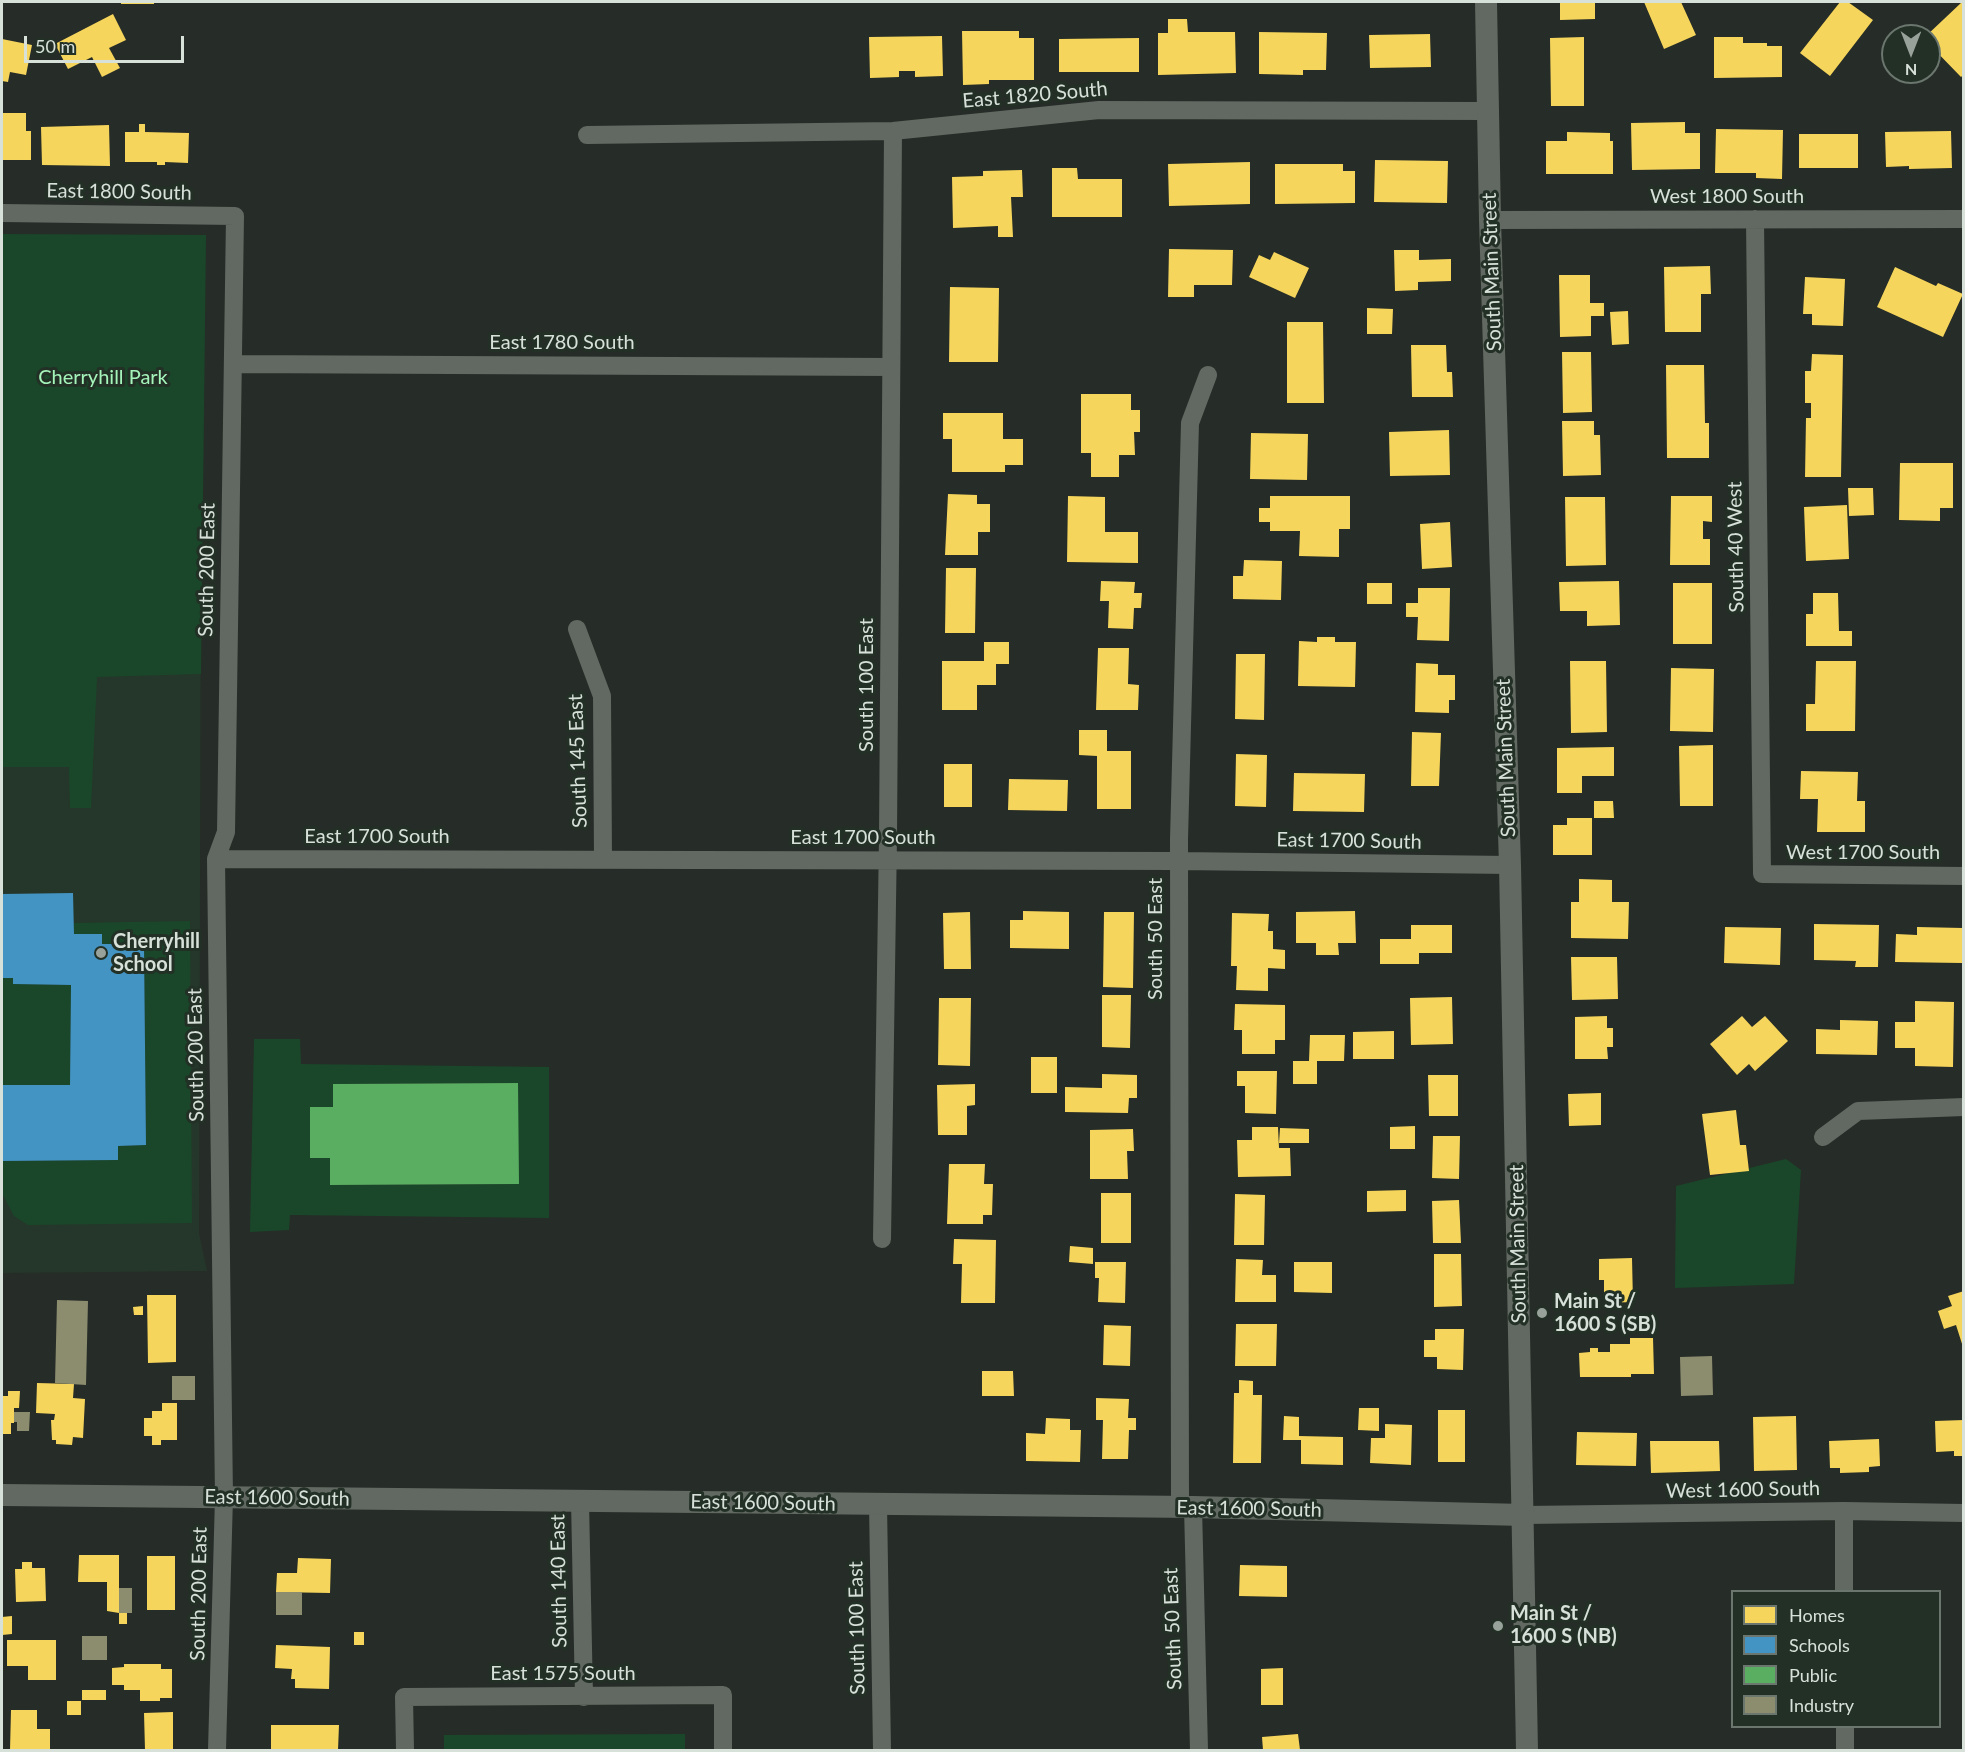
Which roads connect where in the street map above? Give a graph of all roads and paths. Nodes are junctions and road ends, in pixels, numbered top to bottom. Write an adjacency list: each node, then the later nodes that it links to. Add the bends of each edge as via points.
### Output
1 (1486, 2): 2 (street, South Main Street)
2 (1488, 111): 3 (street, East 1820 South, via 1100,111); 9 (street, South Main Street)
3 (893, 131): 4 (street, East 1820 South); 11 (street, South 100 East)
4 (587, 135)
5 (2, 213): 6 (street, East 1800 South)
6 (235, 216): 10 (street, South 200 East)
7 (1755, 219): 8 (street, West 1800 South); 9 (street, West 1800 South); 19 (street, South 40 West)
8 (1964, 219)
9 (1490, 220): 18 (street, South Main Street)
10 (233, 364): 11 (street, East 1780 South); 14 (street, South 200 East, via 226,832)
11 (891, 367): 16 (street, South 100 East)
12 (1209, 375): 17 (street, South 50 East, via 1190,423)
13 (577, 629): 15 (street, South 145 East, via 602,696)
14 (216, 859): 15 (street, East 1700 South); 25 (street, South 200 East)
15 (603, 860): 16 (street, East 1700 South)
16 (888, 860): 17 (street, East 1700 South); 23 (street, South 100 East)
17 (1179, 861): 18 (street, East 1700 South); 28 (street, South 50 East)
18 (1510, 866): 31 (street, South Main Street)
19 (1762, 874): 20 (street, West 1700 South)
20 (1964, 876)
21 (1964, 1107): 22 (street, via 1858,1111)
22 (1822, 1137)
23 (882, 1239)
24 (2, 1495): 25 (street, East 1600 South)
25 (224, 1497): 26 (street, East 1600 South); 35 (street, South 200 East)
26 (580, 1501): 27 (street, East 1600 South); 33 (street, South 140 East)
27 (878, 1504): 28 (street, East 1600 South); 38 (street, South 100 East)
28 (1186, 1507): 31 (street, East 1600 South); 39 (street, South 50 East)
29 (1844, 1511): 30 (street, West 1600 South); 31 (street, West 1600 South); 32 (street)
30 (1964, 1514)
31 (1524, 1515): 40 (street, South Main Street)
32 (1844, 1590)
33 (584, 1697): 36 (street, East 1575 South, via 404,1697); 37 (street, East 1575 South, via 723,1695)
34 (1845, 1728): 41 (street)
35 (217, 1750)
36 (405, 1750)
37 (723, 1750)
38 (882, 1750)
39 (1199, 1750)
40 (1527, 1750)
41 (1845, 1750)

